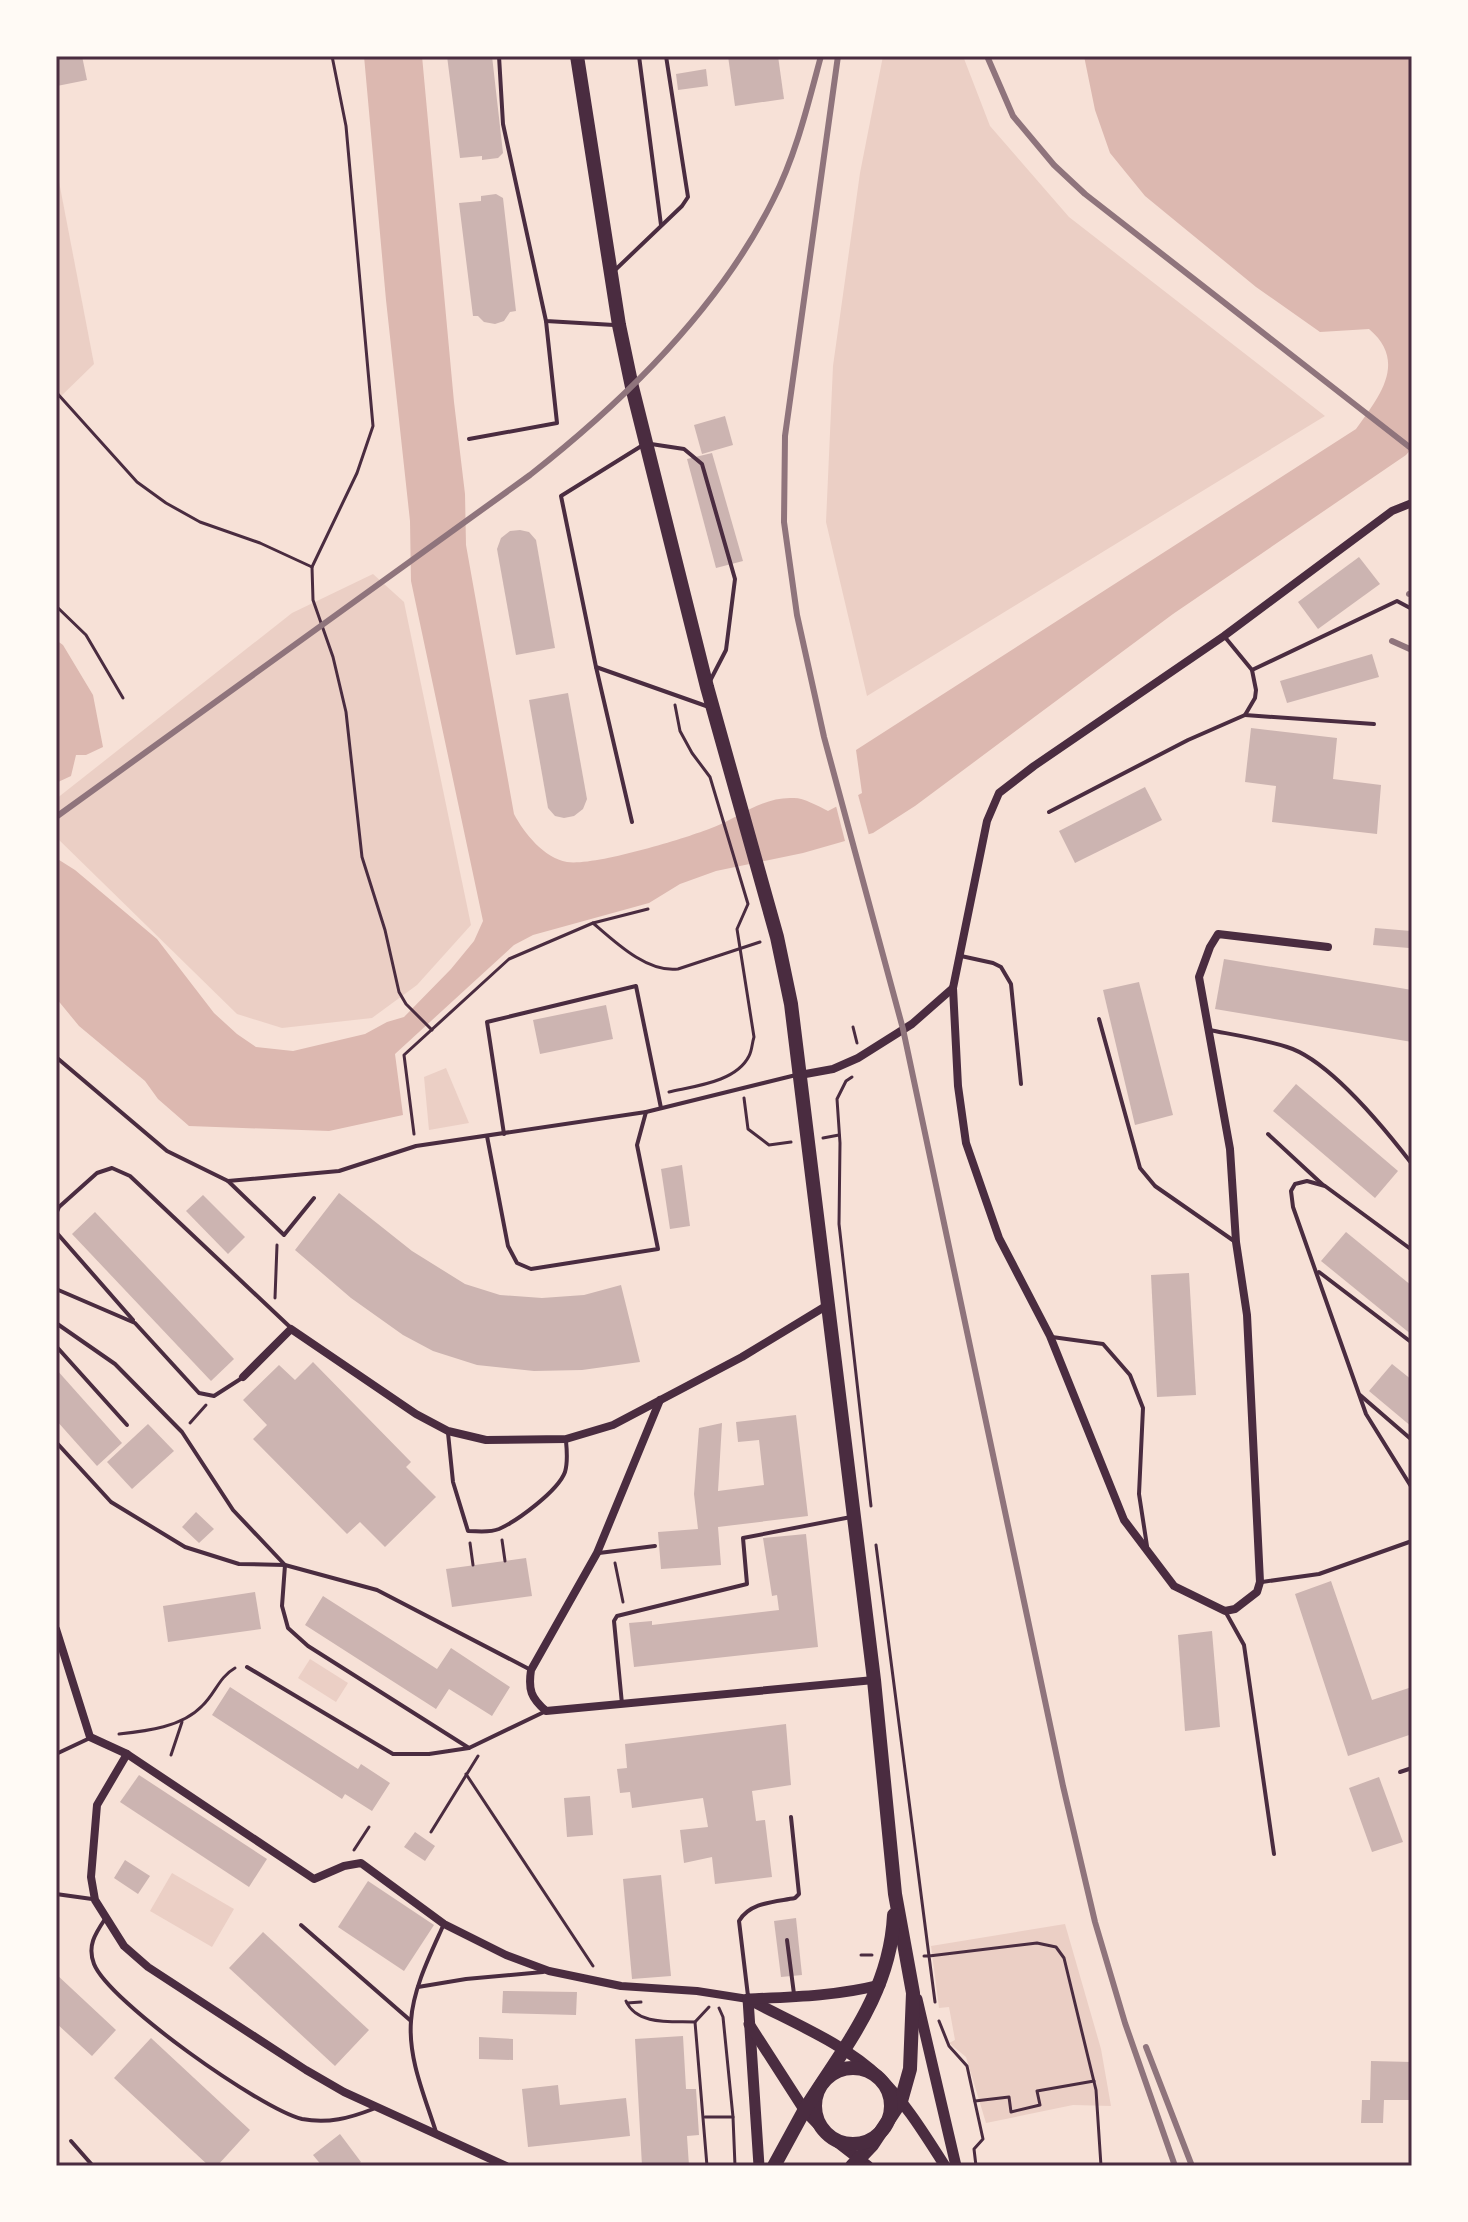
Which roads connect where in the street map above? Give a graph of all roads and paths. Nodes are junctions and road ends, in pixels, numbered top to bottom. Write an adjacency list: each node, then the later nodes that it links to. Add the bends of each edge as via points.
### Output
1 (332, 56): 14 (path, via 346,126 373,426)
2 (499, 56): 8 (lane, via 503,124)
3 (577, 56): 7 (main road)
4 (639, 56): 6 (lane)
5 (666, 56): 6 (lane, via 688,197)
6 (661, 225): 7 (lane)
7 (612, 273): 9 (main road)
8 (546, 321): 9 (lane); 11 (lane, via 557,423)
9 (619, 325): 12 (main road)
10 (56, 392): 14 (path, via 137,482 166,503)
11 (469, 439)
12 (646, 443): 18 (lane, via 561,496); 20 (main road); 20 (lane, via 684,449 702,464 735,579 726,650)
13 (1412, 503): 17 (street, via 1392,511)
14 (312, 567): 38 (path, via 313,600 346,712 362,857 399,992)
15 (56, 606): 22 (path, via 86,635)
16 (1412, 609): 19 (lane, via 1397,601)
17 (1224, 636): 19 (lane); 33 (street, via 999,793 987,821)
18 (596, 667): 21 (lane); 27 (lane)
19 (1252, 670): 24 (lane, via 1255,698)
20 (707, 687): 23 (main road)
21 (672, 694): 23 (lane); 32 (path, via 680,731 714,787 748,904 737,929)
22 (123, 698)
23 (713, 708): 30 (main road)
24 (1245, 715): 25 (lane); 26 (lane)
25 (1374, 724)
26 (1049, 812)
27 (632, 822)
28 (648, 909): 29 (path)
29 (593, 923): 32 (path, via 620,947 665,971); 38 (path, via 509,959)
30 (777, 937): 32 (path); 41 (main road)
31 (1328, 947): 37 (street, via 1218,934 1199,977)
32 (738, 949): 43 (path, via 754,1037 750,1055 715,1082)
33 (958, 955): 34 (street); 42 (lane, via 1001,967 1011,984)
34 (953, 988): 39 (street, via 912,1024); 66 (street, via 966,1143 999,1238)
35 (1099, 1019): 57 (lane, via 1140,1168 1155,1186)
36 (853, 1027): 39 (path)
37 (1206, 1029): 50 (lane, via 1288,1047 1320,1064); 57 (street, via 1230,1149)
38 (432, 1030): 49 (path, via 404,1055)
39 (860, 1056): 41 (street, via 833,1069); 81 (path, via 862,1069 846,1081 837,1099 838,1202)
40 (56, 1057): 51 (lane, via 167,1151)
41 (800, 1075): 44 (lane); 61 (main road)
42 (1021, 1084)
43 (658, 1094): 44 (lane); 46 (lane, via 636,986 487,1022)
44 (661, 1108): 45 (lane)
45 (646, 1112): 46 (lane); 48 (lane, via 637,1145 658,1249 531,1269 517,1263 508,1246)
46 (504, 1134): 48 (lane)
47 (1268, 1134): 52 (lane)
48 (487, 1136): 49 (lane)
49 (416, 1146): 51 (lane, via 339,1171)
50 (1412, 1164)
51 (228, 1181): 55 (lane)
52 (1325, 1186): 58 (lane); 59 (lane, via 1307,1181 1291,1191)
53 (314, 1198): 55 (lane, via 284,1235)
54 (56, 1214): 62 (lane, via 97,1173 112,1168 130,1176)
55 (270, 1222): 62 (path, via 277,1243)
56 (56, 1232): 64 (lane)
57 (1236, 1242): 93 (street, via 1247,1315)
58 (1412, 1250)
59 (1317, 1271): 67 (lane); 70 (lane)
60 (56, 1289): 64 (lane)
61 (826, 1306): 72 (street); 80 (main road)
62 (275, 1314): 65 (lane)
63 (56, 1323): 75 (lane, via 115,1364)
64 (135, 1323): 71 (lane, via 199,1393)
65 (291, 1329): 69 (street); 74 (street)
66 (1050, 1336): 87 (street, via 1124,1520); 87 (lane, via 1103,1344 1130,1375 1143,1408 1139,1494)
67 (1411, 1342)
68 (56, 1346): 73 (lane)
69 (243, 1377): 71 (lane)
70 (1358, 1393): 77 (lane); 79 (lane)
71 (214, 1396): 75 (path)
72 (660, 1400): 76 (street, via 613,1425); 89 (street)
73 (127, 1425)
74 (448, 1431): 76 (street, via 486,1440); 83 (lane, via 453,1482)
75 (182, 1432): 91 (lane, via 233,1510)
76 (566, 1439): 82 (lane, via 564,1475 543,1500)
77 (1412, 1440)
78 (56, 1442): 91 (lane, via 111,1502 185,1547 239,1564)
79 (1412, 1488)
80 (853, 1517): 95 (lane, via 743,1538 747,1584); 99 (main road)
81 (872, 1520)
82 (500, 1529): 83 (lane); 90 (path)
83 (468, 1531): 92 (path)
84 (874, 1536): 127 (path)
85 (1412, 1541): 93 (lane, via 1319,1574)
86 (655, 1546): 88 (lane)
87 (1148, 1549): 94 (street, via 1174,1586)
88 (613, 1551): 89 (lane); 95 (path)
89 (597, 1553): 98 (street)
90 (505, 1561)
91 (285, 1565): 98 (lane, via 377,1590); 105 (lane, via 282,1606 288,1628)
92 (473, 1565)
93 (1260, 1582): 94 (street, via 1257,1592)
94 (1225, 1611): 115 (lane, via 1244,1645)
95 (625, 1613): 100 (lane, via 614,1621)
96 (56, 1629): 103 (street)
97 (247, 1667): 102 (path, via 226,1674 203,1706); 105 (lane, via 393,1754)
98 (531, 1670): 101 (street, via 528,1688)
99 (874, 1680): 100 (street); 118 (main road)
100 (622, 1704): 101 (street)
101 (546, 1711): 104 (lane)
102 (182, 1722): 103 (path); 108 (path)
103 (90, 1737): 106 (lane); 107 (street)
104 (488, 1740): 105 (lane); 111 (path)
105 (469, 1748)
106 (56, 1754)
107 (127, 1754): 116 (street, via 314,1879); 119 (street, via 97,1805 91,1877)
108 (171, 1755)
109 (1412, 1768): 110 (lane)
110 (1400, 1772)
111 (466, 1774): 114 (path); 130 (path)
112 (791, 1817): 135 (lane, via 799,1894 752,1907 739,1921)
113 (369, 1827): 116 (path)
114 (431, 1832)
115 (1274, 1854)
116 (344, 1866): 121 (street, via 361,1863)
117 (56, 1894): 119 (lane)
118 (895, 1894): 125 (main road); 126 (main road)
119 (95, 1900): 120 (street)
120 (105, 1919): 149 (street, via 148,1967 306,2070); 149 (lane, via 91,1950 99,1975 113,1993 176,2043 293,2116 330,2121)
121 (444, 1924): 128 (street); 133 (lane)
122 (301, 1925): 140 (lane)
123 (787, 1940): 134 (lane)
124 (861, 1955): 125 (path)
125 (888, 1955): 131 (main road)
126 (908, 1956): 127 (path); 129 (main road)
127 (929, 1956): 145 (path, via 1037,1943 1056,1947 1064,1958); 148 (path, via 936,2013 949,2046 967,2066)
128 (549, 1971): 130 (street); 133 (lane)
129 (911, 1971): 147 (main road, via 910,2069); 166 (street)
130 (604, 1983): 132 (street)
131 (880, 1985): 134 (street); 143 (main road)
132 (621, 1986): 135 (street); 138 (path)
133 (418, 1987): 140 (lane)
134 (795, 1997): 135 (street)
135 (748, 1999): 142 (street); 143 (street)
136 (705, 2001): 139 (path)
137 (641, 2002): 138 (path)
138 (627, 2003): 141 (path, via 639,2017)
139 (713, 2003): 141 (path); 151 (path, via 723,2017)
140 (411, 2021): 154 (lane, via 413,2055)
141 (695, 2022): 152 (path)
142 (749, 2024): 150 (street); 163 (street)
143 (843, 2051): 144 (street); 146 (main road)
144 (879, 2077): 146 (main road, via 869,2070 845,2068); 147 (street); 153 (main road, via 892,2109)
145 (1094, 2081): 148 (path, via 1037,2091 1040,2105 1011,2112 1009,2097); 168 (path)
146 (821, 2086): 150 (main road); 155 (main road, via 816,2115)
147 (901, 2101): 153 (main road); 165 (street)
148 (975, 2101): 167 (path, via 983,2139 974,2149)
149 (377, 2107): 154 (street)
150 (805, 2111): 155 (street); 164 (main road)
151 (733, 2117): 152 (path); 162 (path)
152 (704, 2118): 161 (path)
153 (883, 2131): 155 (main road, via 850,2144); 158 (main road)
154 (437, 2135): 157 (street)
155 (828, 2135): 158 (street)
156 (71, 2141): 159 (lane)
157 (480, 2161): 160 (street)
158 (860, 2164)
159 (93, 2166)
160 (506, 2166)
161 (707, 2166)
162 (735, 2166)
163 (759, 2166)
164 (774, 2166)
165 (945, 2166)
166 (956, 2166)
167 (976, 2166)
168 (1101, 2166)

